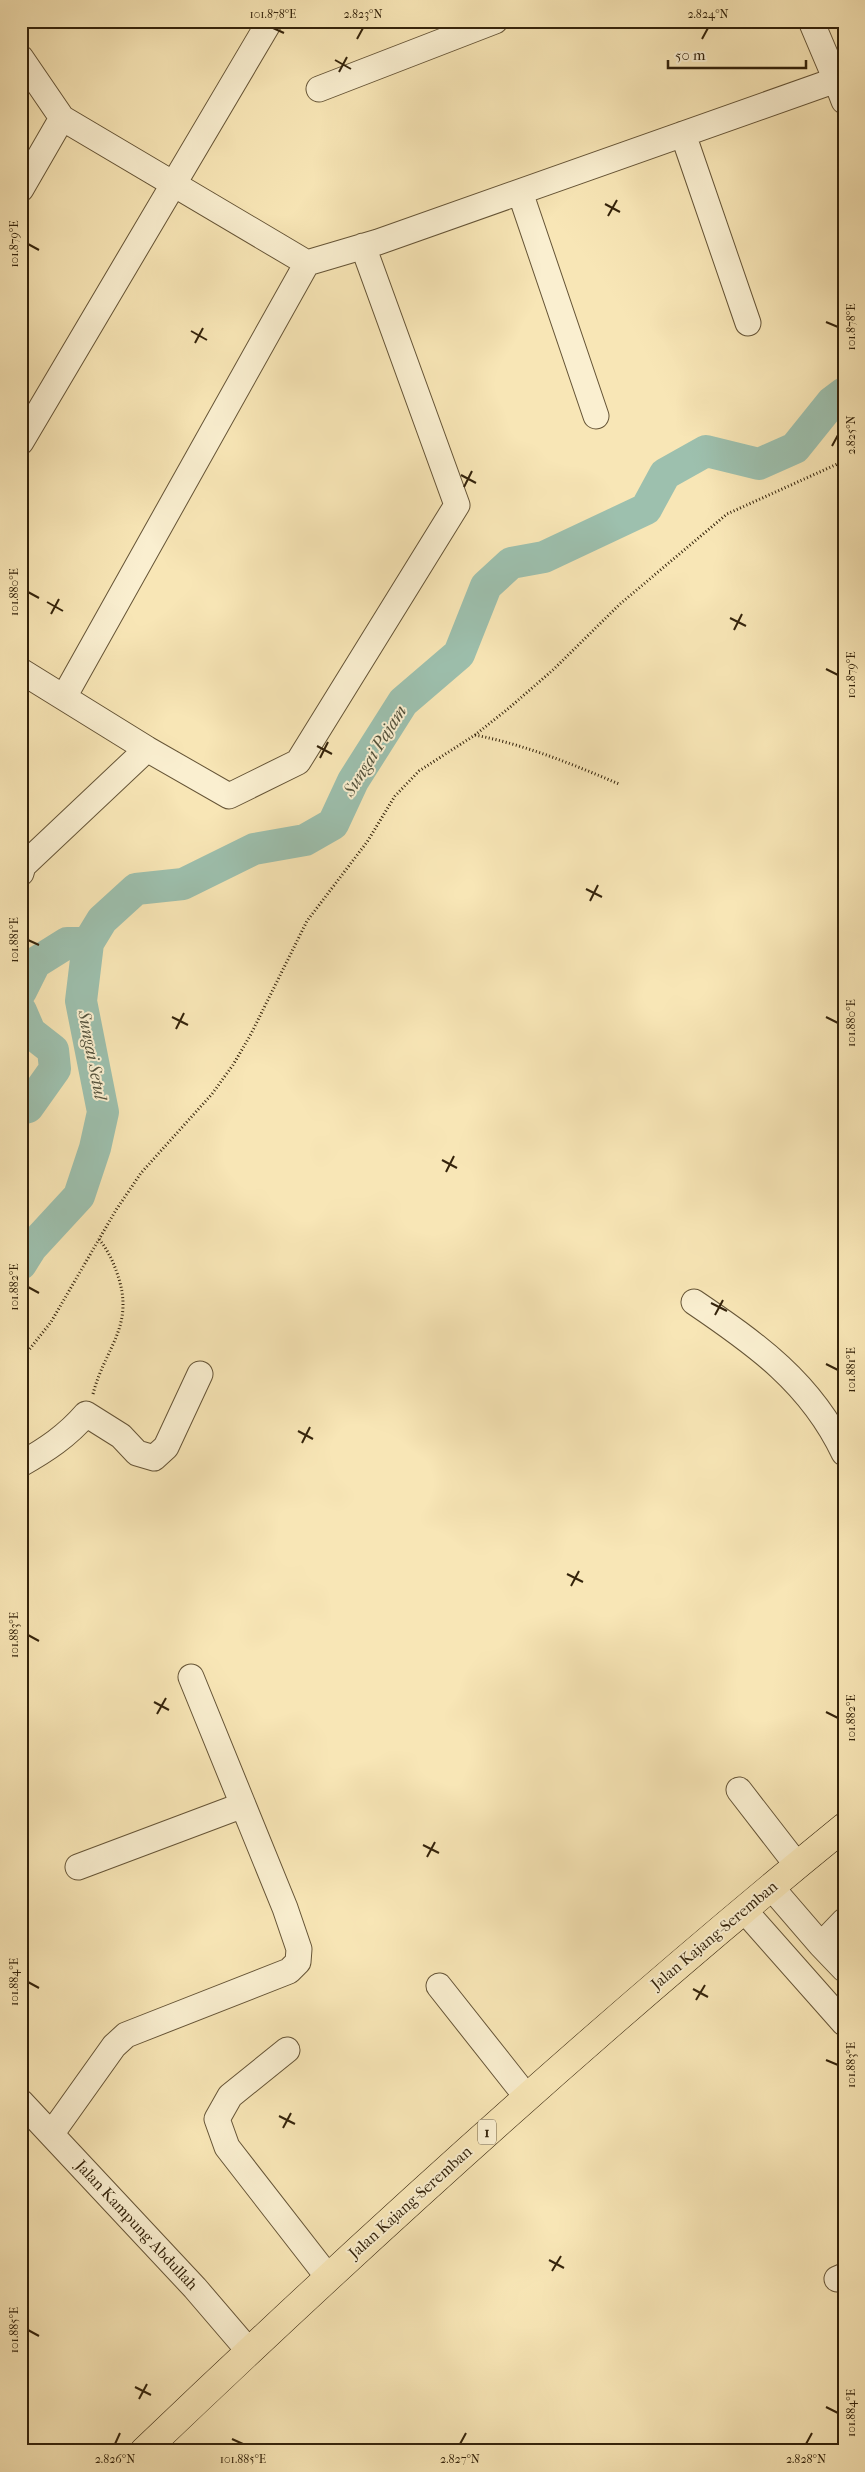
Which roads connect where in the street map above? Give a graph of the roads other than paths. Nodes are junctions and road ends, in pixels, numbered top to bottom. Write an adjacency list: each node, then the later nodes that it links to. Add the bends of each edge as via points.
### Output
1 (270, 21): 9 (street)
2 (495, 21): 6 (street)
3 (811, 21): 5 (street)
4 (21, 58): 7 (street)
5 (841, 86): 8 (street)
6 (319, 88)
7 (62, 118): 9 (street); 10 (street)
8 (683, 134): 11 (street); 14 (street)
9 (173, 185): 13 (street); 16 (street)
10 (21, 189)
11 (520, 192): 12 (street); 15 (street)
12 (363, 246): 13 (street); 19 (street, via 457,505 298,762 229,796)
13 (308, 262): 18 (street)
14 (748, 323)
15 (596, 416)
16 (21, 442)
17 (21, 671): 18 (street)
18 (64, 697): 19 (street)
19 (147, 749): 20 (street)
20 (22, 868)
21 (694, 1302): 23 (street, via 749,1339 781,1367 832,1428)
22 (200, 1374): 24 (street, via 166,1447 154,1458 137,1453 121,1436 86,1414 50,1448)
23 (844, 1453)
24 (21, 1464)
25 (191, 1677): 27 (street)
26 (739, 1790): 29 (street)
27 (243, 1805): 30 (street); 41 (street, via 285,1908 299,1950 298,1962 289,1971 126,2035 114,2046)
28 (844, 1827): 29 (main road, Jalan Kajang-Seremban / 1)
29 (797, 1865): 31 (main road, Jalan Kajang-Seremban / 1)
30 (78, 1867)
31 (771, 1887): 32 (main road, Jalan Kajang-Seremban / 1); 34 (street)
32 (744, 1910): 37 (street); 39 (main road, Jalan Kajang-Seremban / 1)
33 (844, 1921): 34 (street)
34 (820, 1945): 35 (street)
35 (844, 1969)
36 (438, 1986): 39 (street)
37 (844, 2023)
38 (287, 2050): 42 (street, via 230,2096 217,2119 227,2147)
39 (526, 2096): 42 (main road, Jalan Kajang-Seremban / 1)
40 (21, 2102): 41 (street, Jalan Kampung Abdullah)
41 (52, 2133): 43 (street, Jalan Kampung Abdullah)
42 (328, 2277): 43 (main road, Jalan Kajang-Seremban / 1)
43 (249, 2351): 44 (main road, Jalan Kajang-Seremban / 1)
44 (144, 2451)

